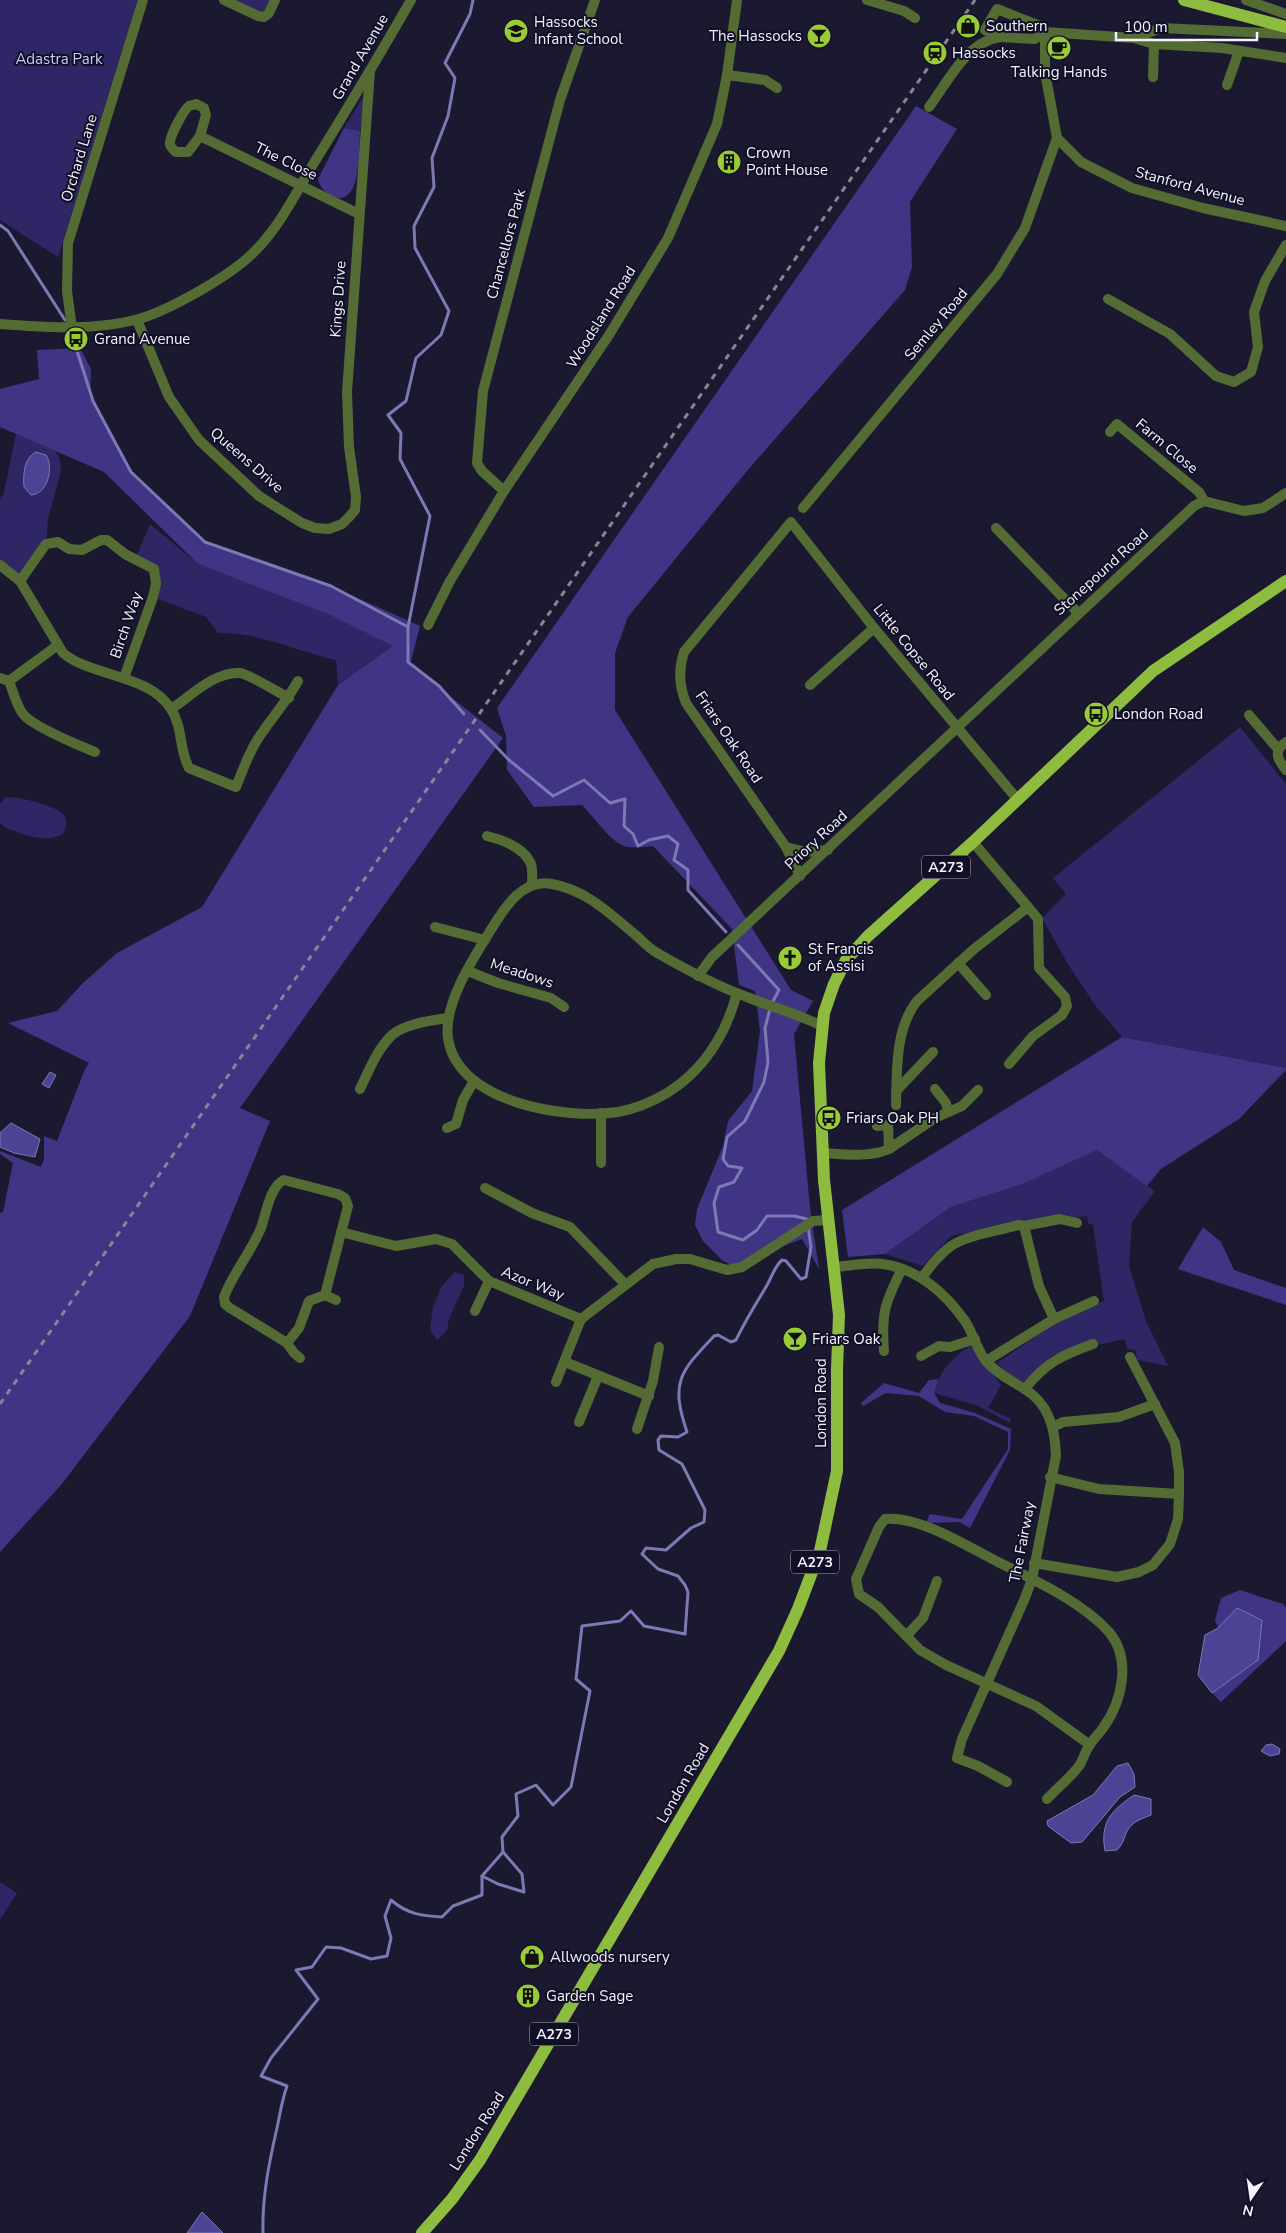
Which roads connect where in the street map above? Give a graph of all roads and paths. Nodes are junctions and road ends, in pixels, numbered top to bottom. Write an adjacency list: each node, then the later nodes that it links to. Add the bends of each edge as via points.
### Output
1 (143, 0): 35 (street, Orchard Lane, via 68,243 67,291)
2 (224, 0): 3 (street, via 264,17)
3 (275, 0)
4 (411, 0): 20 (street, Grand Avenue)
5 (595, 0): 37 (street, Chancellors Park, via 560,100 483,391 477,463)
6 (737, 0): 21 (street, Woodsland Road)
7 (868, 0): 11 (street, via 904,11)
8 (1184, 0): 12 (main road)
9 (1246, 0): 10 (street)
10 (1286, 14)
11 (915, 18)
12 (1286, 27)
13 (1046, 32): 15 (street, via 1035,39); 15 (street, via 1040,26 997,9 985,30); 16 (street); 27 (street, via 1045,72)
14 (1286, 34): 16 (street, via 1161,28)
15 (1000, 37): 25 (street, via 989,39 970,52)
16 (1134, 38): 17 (street)
17 (1154, 44): 18 (street); 22 (street)
18 (1239, 51): 19 (street); 23 (street)
19 (1286, 58)
20 (370, 71): 28 (street, Grand Avenue); 29 (street, Kings Drive)
21 (727, 75): 24 (street, via 765,80); 37 (street, Woodsland Road, via 718,124 668,238 609,335)
22 (1153, 77)
23 (1226, 85)
24 (777, 88)
25 (929, 107)
26 (200, 136): 26 (street, via 188,152 176,152 171,147 170,141 182,116 189,106 196,104 204,108 206,115); 28 (street, The Close)
27 (1056, 138): 30 (street, Stanford Avenue, via 1081,162 1132,188); 40 (street, Semley Road, via 1024,228 997,274)
28 (301, 185): 29 (street, The Close); 33 (street, Grand Avenue, via 253,253 224,276)
29 (358, 214): 42 (street, Kings Drive, via 347,392 349,447 356,497 355,510)
30 (1286, 226)
31 (1286, 245): 32 (street, via 1265,281 1254,312 1258,347 1251,372 1234,382 1216,376 1170,334)
32 (1108, 299)
33 (137, 320): 35 (street, Grand Avenue); 42 (street, Queens Drive, via 169,397 199,440 260,496 302,522 322,529)
34 (0, 324): 35 (street, Grand Avenue)
35 (72, 328)
36 (1110, 432): 39 (street, Farm Close, via 1117,424 1199,492)
37 (504, 491): 48 (street, Woodsland Road, via 450,581)
38 (1286, 493): 39 (street, via 1264,508 1244,511)
39 (1204, 501): 47 (street, Stonepound Road, via 1194,506)
40 (802, 508)
41 (791, 522): 49 (street, Little Copse Road); 65 (street, Friars Oak Road, via 684,652 680,664 681,691 686,703)
42 (342, 524)
43 (996, 528): 47 (street)
44 (0, 565): 46 (street)
45 (1286, 580): 62 (main road, London Road / A273, via 1153,671)
46 (20, 581): 50 (street); 51 (street, Birch Way, via 46,544 52,542 82,550 107,540 154,569 156,584 153,597)
47 (1078, 613): 58 (street, Stonepound Road)
48 (428, 625)
49 (874, 628): 54 (street); 58 (street, Little Copse Road)
50 (58, 645): 51 (street, via 70,659); 52 (street)
51 (124, 678): 56 (street, via 157,695)
52 (5, 680): 60 (street, via 29,719)
53 (298, 681): 55 (street)
54 (810, 685)
55 (289, 698): 56 (street, via 242,673 226,674); 56 (street, via 250,752 236,787 189,768 179,724)
56 (171, 709)
57 (1249, 715): 59 (street)
58 (956, 728): 62 (street, Little Copse Road); 66 (street, Priory Road)
59 (1282, 745): 61 (street, via 1277,759)
60 (95, 752)
61 (1286, 770)
62 (1018, 800): 64 (main road, London Road / A273)
63 (487, 836): 68 (street, via 520,849 530,864)
64 (973, 842): 69 (street); 79 (main road, London Road / A273, via 868,936 846,960 834,984)
65 (786, 848): 66 (street, via 806,852); 67 (street, Friars Oak Road)
66 (828, 850): 67 (street, Priory Road)
67 (800, 876): 74 (street, Priory Road, via 712,957)
68 (532, 884): 71 (street, via 504,908); 74 (street, via 549,883 573,889 597,904 657,953)
69 (1028, 907): 72 (street); 81 (street, via 1038,919 1039,968 1065,997 1067,1006 1062,1015 1033,1036)
70 (436, 927): 71 (street)
71 (484, 940): 73 (street)
72 (958, 963): 76 (street); 86 (street, via 910,1010 899,1044)
73 (468, 971): 77 (street, Meadows, via 551,998); 78 (street, via 456,991)
74 (698, 976): 75 (street)
75 (737, 993): 79 (street); 89 (street, via 723,1033 692,1076 634,1109)
76 (986, 995)
77 (564, 1007)
78 (448, 1018): 82 (street, via 448,1039 459,1067); 83 (street, via 419,1023 393,1034 376,1056)
79 (822, 1026): 93 (main road, London Road / A273, via 819,1063)
80 (933, 1052): 86 (street)
81 (1008, 1064)
82 (474, 1082): 89 (street, via 512,1101 555,1111); 91 (street, via 463,1100 456,1124)
83 (360, 1089)
84 (934, 1089): 88 (street, via 946,1103)
85 (978, 1090): 88 (street, via 962,1106)
86 (896, 1091): 87 (street)
87 (896, 1105)
88 (948, 1112): 92 (street)
89 (601, 1113): 94 (street)
90 (877, 1126): 92 (street, via 888,1125)
91 (447, 1128)
92 (889, 1149): 93 (street, via 866,1154)
93 (823, 1153): 96 (main road, London Road / A273)
94 (601, 1163)
95 (485, 1188): 104 (street, via 532,1213 570,1227)
96 (828, 1220): 100 (main road, London Road / A273); 104 (street, via 807,1225 742,1267 727,1270 690,1259 676,1259 653,1264)
97 (1077, 1223): 98 (street, via 1060,1219)
98 (1024, 1226): 102 (street, via 952,1245); 110 (street, via 1039,1286)
99 (341, 1232): 103 (street, Azor Way, via 396,1246 436,1239 452,1244); 105 (street); 112 (street, via 348,1206 345,1198 284,1180 279,1182 260,1230 224,1297 230,1308)
100 (834, 1267): 101 (street, The Fairway, via 882,1264); 139 (main road, London Road / A273, via 839,1315 837,1471 820,1550 798,1609 779,1651 480,2160)
101 (902, 1269): 102 (street, The Fairway); 115 (street, via 884,1310)
102 (922, 1278): 111 (street, The Fairway, via 941,1292)
103 (489, 1281): 108 (street); 109 (street, Azor Way)
104 (625, 1284): 109 (street)
105 (325, 1295): 106 (street); 112 (street, via 309,1301 299,1328)
106 (336, 1300)
107 (1094, 1301): 110 (street)
108 (475, 1311)
109 (580, 1319): 120 (street)
110 (1054, 1319): 119 (street)
111 (975, 1339): 116 (street, via 950,1347 939,1346); 119 (street, The Fairway)
112 (287, 1343): 118 (street)
113 (1093, 1344): 123 (street, via 1062,1355 1038,1372)
114 (659, 1347): 124 (street)
115 (884, 1351)
116 (921, 1356)
117 (1130, 1357): 125 (street)
118 (300, 1358)
119 (986, 1361): 123 (street, The Fairway, via 999,1374)
120 (565, 1362): 121 (street); 122 (street)
121 (598, 1376): 124 (street); 126 (street)
122 (556, 1382)
123 (1025, 1389): 127 (street, The Fairway, via 1044,1407)
124 (649, 1396): 128 (street)
125 (1155, 1404): 127 (street, via 1120,1417 1063,1422); 130 (street, via 1175,1443)
126 (579, 1422)
127 (1053, 1427): 129 (street, The Fairway, via 1056,1456)
128 (637, 1429)
129 (1050, 1477): 130 (street, via 1099,1489); 131 (street, The Fairway)
130 (1179, 1494): 131 (street, via 1178,1519 1170,1544 1153,1565 1117,1577)
131 (1034, 1563): 132 (street, The Fairway)
132 (1032, 1579): 134 (street, via 938,1532 898,1518 886,1519 856,1579 859,1594 878,1606); 135 (street, The Fairway); 136 (street, via 1093,1617 1119,1649 1122,1687 1104,1727)
133 (937, 1581): 134 (street, via 923,1618)
134 (907, 1635): 135 (street, via 920,1650)
135 (986, 1684): 136 (street, via 1036,1706); 137 (street, The Fairway, via 957,1758)
136 (1090, 1745): 138 (street, via 1078,1766)
137 (1007, 1782)
138 (1047, 1799)
139 (422, 2233)

